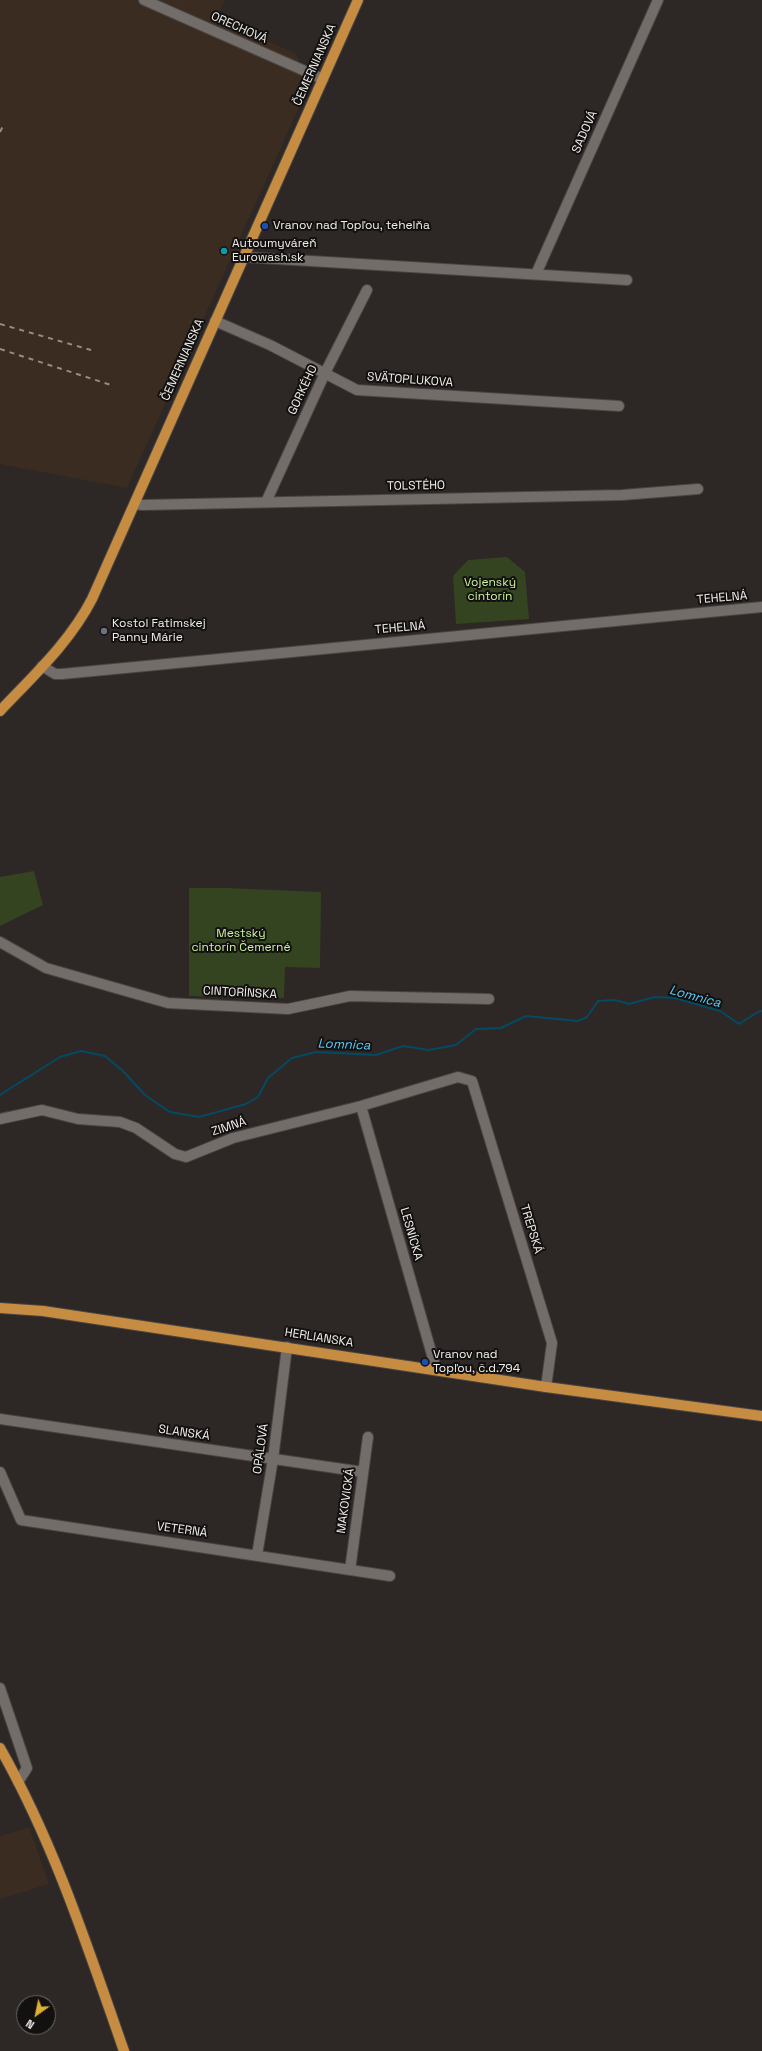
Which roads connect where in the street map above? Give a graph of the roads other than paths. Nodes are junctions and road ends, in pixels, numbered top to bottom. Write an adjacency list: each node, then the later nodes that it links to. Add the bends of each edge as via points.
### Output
1 (144, 0): 4 (street, ORECHOVÁ)
2 (358, 0): 4 (main road, ČEMERNIANSKA)
3 (658, 0): 6 (street, SADOVÁ)
4 (323, 79): 5 (main road, ČEMERNIANSKA)
5 (244, 257): 6 (street); 9 (main road, ČEMERNIANSKA)
6 (536, 274): 7 (street)
7 (627, 280)
8 (367, 290): 10 (street, GORKÉHO)
9 (215, 321): 10 (street, SVÄTOPLUKOVA); 14 (main road, ČEMERNIANSKA)
10 (325, 373): 11 (street, SVÄTOPLUKOVA, via 358,390); 13 (street, GORKÉHO)
11 (619, 406)
12 (698, 489): 13 (street, TOLSTÉHO, via 622,496)
13 (266, 502): 14 (street, TOLSTÉHO)
14 (135, 504): 16 (main road, ČEMERNIANSKA, via 86,610)
15 (762, 607): 16 (street, TEHELNÁ, via 62,674 49,671)
16 (42, 666): 17 (main road, ČEMERNIANSKA)
17 (0, 711)
18 (0, 942): 19 (street, CINTORÍNSKA, via 46,968 168,1003 288,1009 350,996)
19 (489, 999)
20 (472, 1081): 21 (street, ZIMNÁ, via 458,1078); 26 (street, TREPSKÁ, via 552,1343)
21 (362, 1106): 22 (street, ZIMNÁ, via 233,1138 186,1157 175,1154 136,1128 120,1122 78,1119 42,1110); 25 (street, LESNÍCKA)
22 (0, 1119)
23 (0, 1308): 24 (main road, HERLIANSKA, via 43,1311)
24 (287, 1347): 25 (main road, HERLIANSKA); 30 (street, OPÁLOVÁ)
25 (436, 1369): 26 (main road, HERLIANSKA)
26 (546, 1387): 27 (main road, HERLIANSKA)
27 (762, 1416)
28 (0, 1419): 30 (street, SLANSKÁ)
29 (368, 1436): 32 (street, MAKOVICKÁ)
30 (273, 1459): 32 (street, SLANSKÁ); 33 (street, OPÁLOVÁ)
31 (0, 1472): 33 (street, VETERNÁ, via 21,1520)
32 (363, 1472): 34 (street, MAKOVICKÁ)
33 (257, 1555): 34 (street, VETERNÁ)
34 (350, 1570): 35 (street, VETERNÁ)
35 (390, 1576)
36 (0, 1688): 38 (street, via 27,1768)
37 (0, 1748): 38 (main road)
38 (18, 1782): 39 (main road, via 58,1867)
39 (124, 2051)

